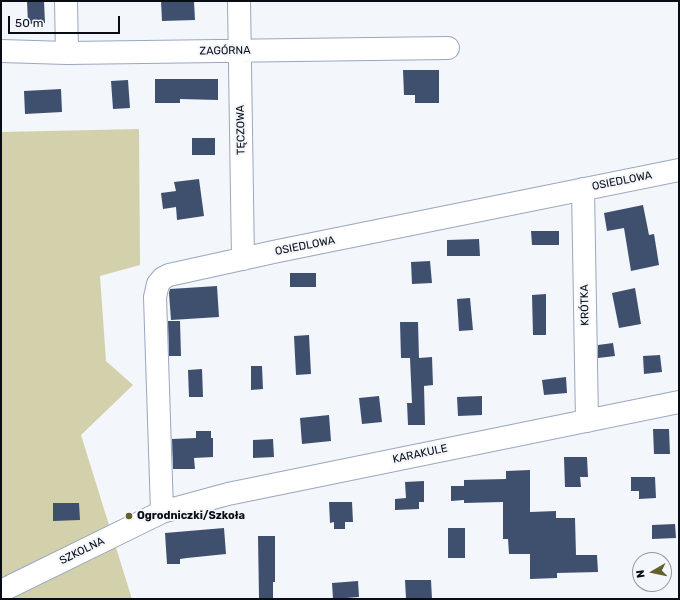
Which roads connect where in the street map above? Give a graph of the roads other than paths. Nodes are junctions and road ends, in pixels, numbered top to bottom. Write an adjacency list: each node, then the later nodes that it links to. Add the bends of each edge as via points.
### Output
1 (66, 1): 6 (street)
2 (239, 1): 5 (street, TĘCZOWA)
3 (448, 48): 5 (street, ZAGÓRNA)
4 (1, 51): 6 (street, ZAGÓRNA)
5 (240, 51): 6 (street, ZAGÓRNA); 9 (street, TĘCZOWA)
6 (66, 53)
7 (679, 170): 8 (street, OSIEDLOWA)
8 (583, 189): 9 (street, OSIEDLOWA); 11 (street, KRÓTKA)
9 (243, 258): 12 (street, OSIEDLOWA, via 169,275 158,284 156,310)
10 (679, 402): 11 (street, KARAKULE)
11 (586, 420): 12 (street, KARAKULE, via 228,494)
12 (162, 512): 13 (street, SZKOLNA)
13 (1, 591)

